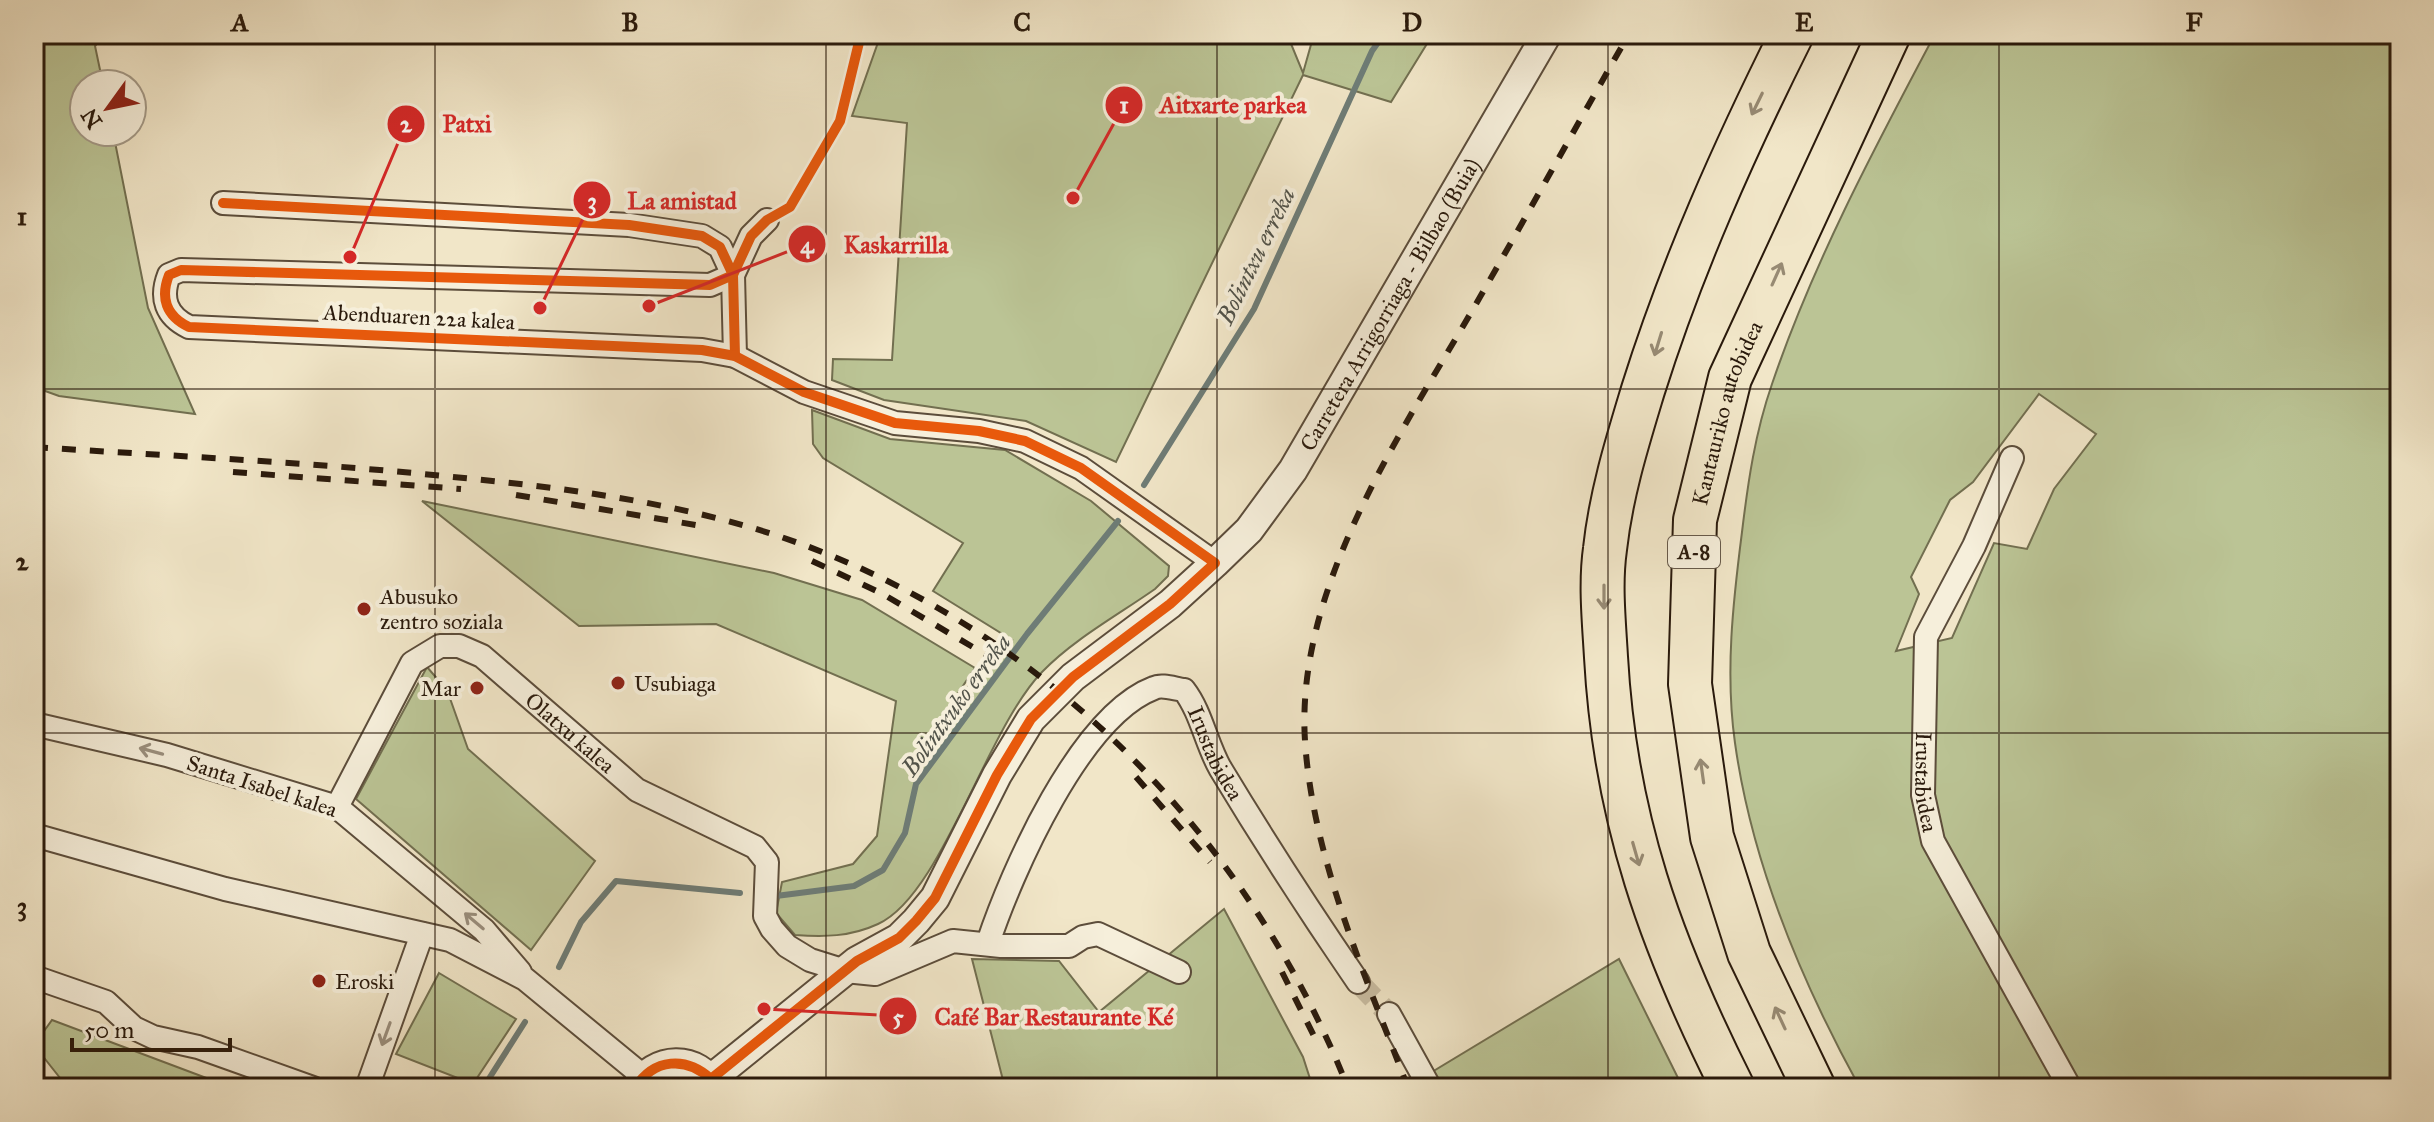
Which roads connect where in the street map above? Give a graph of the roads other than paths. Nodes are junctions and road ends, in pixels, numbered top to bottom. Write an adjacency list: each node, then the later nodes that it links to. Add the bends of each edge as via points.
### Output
1 (1547, 34): 9 (street, Carretera Arrigorriaga - Bilbao (Buia), via 1293,470 1249,530)
2 (1792, 34): 28 (highway, one-way to 28, via 1729,160 1669,308 1618,472 1604,551 1608,699 1634,849 1658,925)
3 (1889, 34): 29 (highway, Kantauriko autobidea / A-8, one-way to 3, via 1749,953 1712,837 1690,684 1695,520 1730,378)
4 (223, 203): 6 (street, via 629,225 702,236 720,247)
5 (767, 220): 6 (street, via 751,236)
6 (733, 275): 7 (street); 7 (street, Abenduaren 22a kalea, via 710,285 181,270 169,275 164,299 170,315 189,327 702,350)
7 (735, 356): 9 (street, Abenduaren 22a kalea, via 804,392 895,423 1025,441 1081,468)
8 (2012, 458): 30 (street, Irustabidea, via 1926,637 1923,795 1933,841)
9 (1215, 563): 16 (street, Carretera Arrigorriaga - Bilbao (Buia), via 1049,699 997,775 935,898 899,938)
10 (34, 724): 11 (street, Santa Isabel kalea, one-way to 10, via 167,755)
11 (337, 807): 15 (street, Olatxu kalea, via 412,663 437,646 459,646 482,656 637,790 755,847 767,862 765,916 787,946); 19 (street, Santa Isabel kalea, one-way to 11, via 484,930)
12 (34, 835): 13 (street, Santa Isabel kalea, via 225,889)
13 (422, 934): 19 (street, Santa Isabel kalea, via 450,940); 26 (street, one-way to 26)
14 (988, 943): 16 (street, via 953,941 875,974); 17 (street, via 1069,946 1098,934); 20 (street, Irustabidea, via 1003,897 1079,752 1131,700 1157,686 1184,690 1192,701 1218,764)
15 (810, 960): 16 (street, Olatxu kalea); 21 (street)
16 (845, 971): 21 (street, Carretera Arrigorriaga - Bilbao (Buia))
17 (1179, 972)
18 (34, 977): 25 (street, via 106,1002 134,1028 153,1037 198,1047)
19 (525, 979): 23 (street, Santa Isabel kalea)
20 (1358, 982)
21 (814, 997): 24 (street, Carretera Arrigorriaga - Bilbao (Buia))
22 (1389, 1014): 27 (street)
23 (639, 1082): 24 (street, via 670,1062 700,1069)
24 (714, 1084)
25 (313, 1088)
26 (367, 1088)
27 (1430, 1088)
28 (1733, 1088)
29 (1814, 1088)
30 (2070, 1088)

